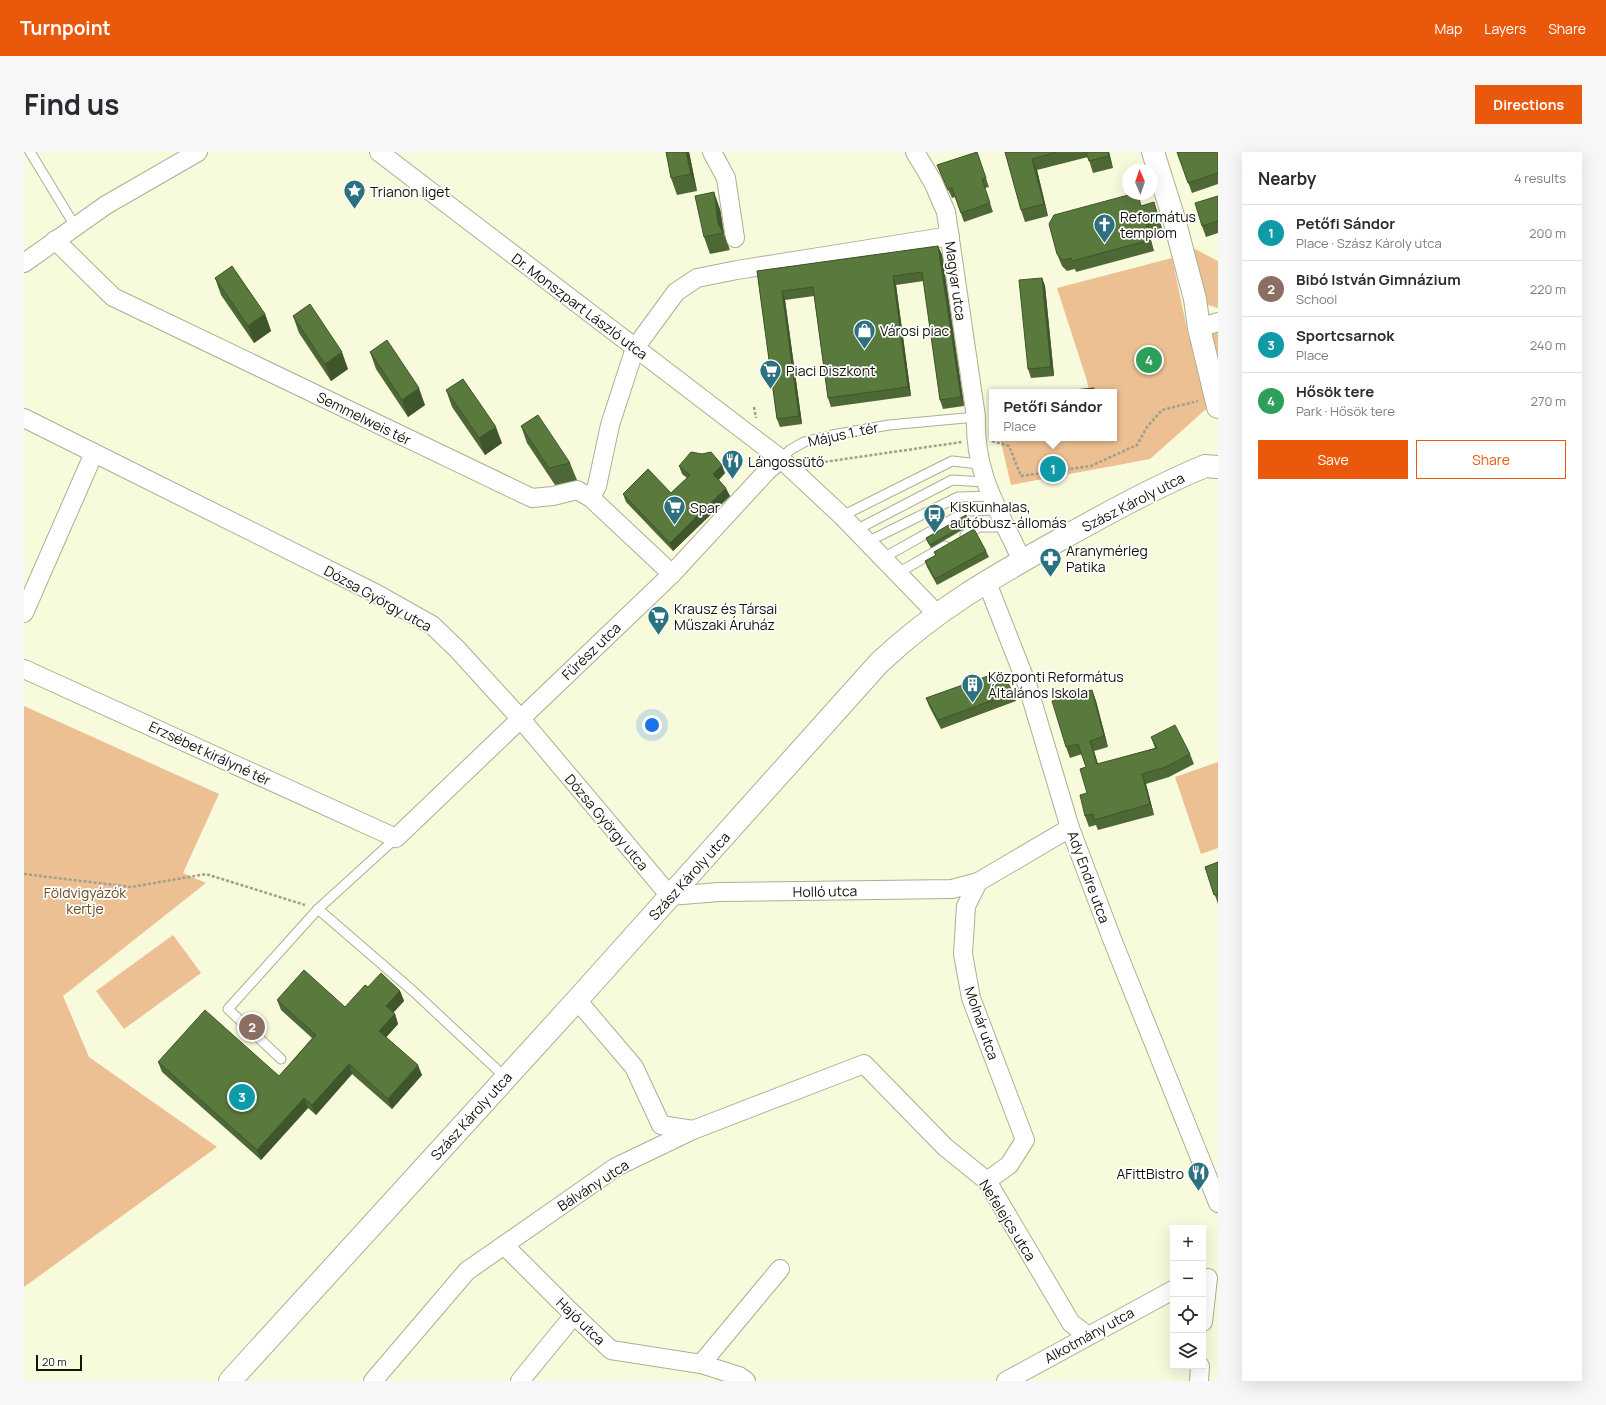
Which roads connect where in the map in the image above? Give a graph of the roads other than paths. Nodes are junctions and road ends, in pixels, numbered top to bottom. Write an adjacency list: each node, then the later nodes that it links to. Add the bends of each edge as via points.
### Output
1 (30, 152): 7 (lane)
2 (198, 152): 7 (street, via 106,205)
3 (379, 152): 13 (street, Dr. Monszpart László utca)
4 (712, 152): 9 (street, via 726,178)
5 (915, 152): 8 (street, Magyar utca, via 933,182 946,212)
6 (1153, 152): 12 (main road, via 1195,299)
7 (75, 226): 10 (street)
8 (950, 236): 13 (street, via 697,278 676,292); 15 (street, Magyar utca)
9 (735, 238)
10 (55, 240): 11 (street); 22 (street, Semmelweis tér, via 113,297 380,426 532,498 577,490)
11 (24, 263)
12 (1209, 325): 14 (main road)
13 (635, 348): 18 (street, Dr. Monszpart László utca); 22 (street, via 610,425 598,486)
14 (1217, 402)
15 (976, 417): 18 (lane, Május 1. tér, via 889,424 804,442); 19 (street, via 975,440)
16 (24, 418): 17 (street, Dózsa György utca)
17 (94, 453): 31 (street); 34 (street, Dózsa György utca, via 377,594 432,625)
18 (785, 455): 23 (street); 29 (street, Fűrész utca)
19 (979, 464): 21 (street); 23 (lane, via 952,461)
20 (1218, 467): 27 (main road, Szász Károly utca, via 1204,466 1192,471)
21 (991, 496): 24 (street); 25 (lane, via 958,497); 25 (lane, via 952,480); 26 (lane)
22 (591, 498): 29 (street, Semmelweis tér)
23 (842, 516): 25 (street)
24 (1006, 528): 27 (street); 28 (lane, via 980,527)
25 (862, 536): 26 (street)
26 (883, 558): 28 (street)
27 (1022, 560): 30 (main road, Szász Károly utca)
28 (898, 573): 32 (street)
29 (672, 574): 34 (street, Fűrész utca)
30 (986, 580): 32 (main road, Szász Károly utca); 35 (street, Ady Endre utca, via 1028,687)
31 (24, 613)
32 (937, 614): 38 (main road, Szász Károly utca, via 906,637 879,663)
33 (24, 668): 36 (street, Erzsébet királyné tér)
34 (520, 718): 36 (street, Fűrész utca); 38 (street, Dózsa György utca)
35 (1070, 828): 37 (street); 45 (street, Ady Endre utca, via 1112,939)
36 (396, 838): 39 (lane)
37 (978, 882): 38 (street, Holló utca, via 952,889 719,892); 46 (street, Molnár utca, via 966,906 964,961 971,998 1025,1140 1009,1165)
38 (670, 896): 40 (main road, Szász Károly utca)
39 (318, 909): 41 (lane, via 228,1009); 43 (lane, via 413,991)
40 (577, 1000): 43 (main road, Szász Károly utca); 44 (street, via 634,1066 662,1125)
41 (281, 1059)
42 (864, 1064): 44 (street, Bálvány utca); 46 (street, Nefelejcs utca, via 945,1147)
43 (506, 1078): 57 (main road, Szász Károly utca)
44 (693, 1130): 48 (street, Bálvány utca, via 616,1167)
45 (1211, 1166): 47 (street, Ady Endre utca)
46 (987, 1181): 54 (street, Nefelejcs utca, via 1070,1324)
47 (1218, 1203)
48 (504, 1245): 53 (street, Hajó utca); 58 (street, Bálvány utca, via 466,1271)
49 (780, 1269): 55 (street)
50 (1210, 1276): 52 (street)
51 (1170, 1292): 54 (street, Alkotmány utca)
52 (1206, 1302)
53 (574, 1316): 55 (street, Hajó utca, via 611,1350); 59 (street)
54 (1087, 1335): 61 (street, Alkotmány utca)
55 (701, 1364): 60 (street, Hajó utca)
56 (1200, 1369): 62 (street)
57 (230, 1381)
58 (373, 1381)
59 (520, 1381)
60 (746, 1381)
61 (1006, 1381)
62 (1199, 1381)

